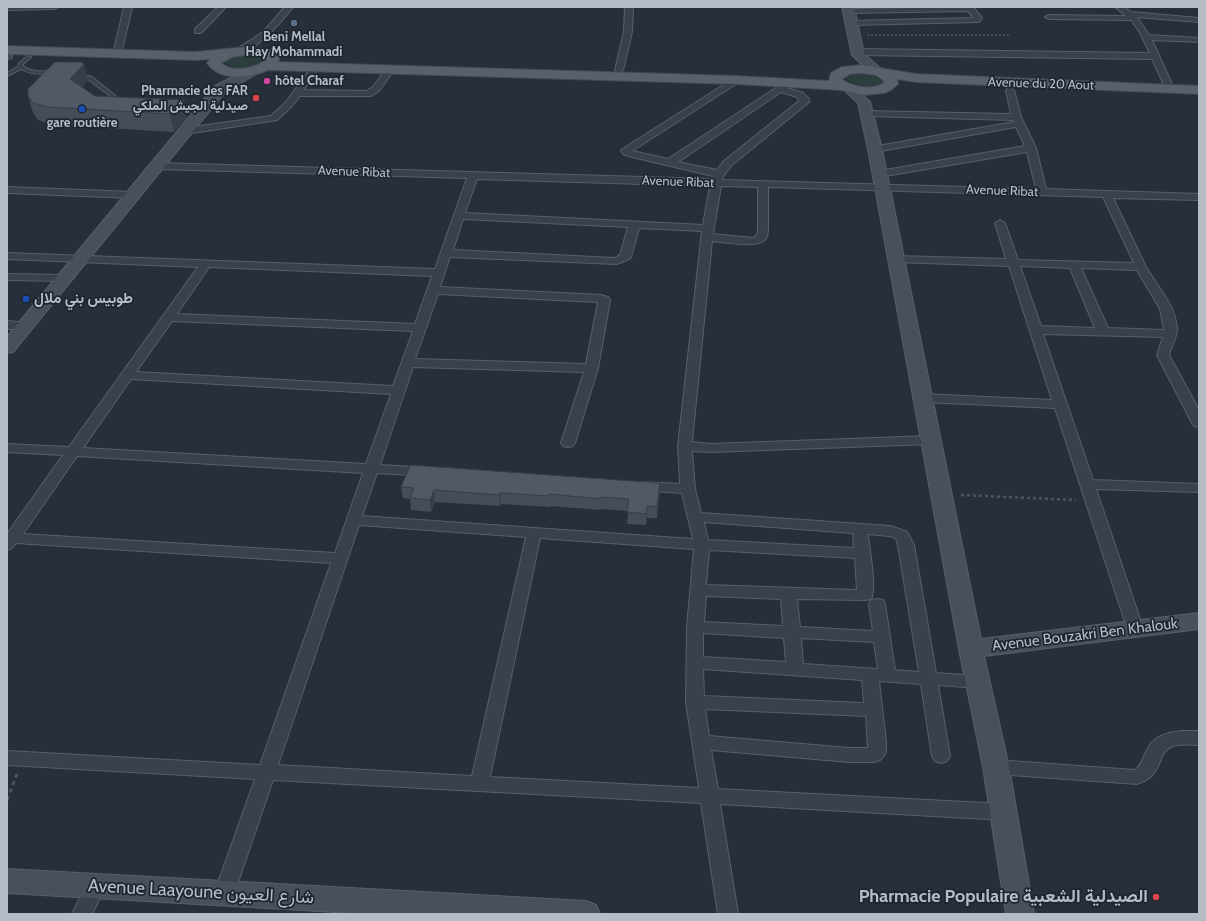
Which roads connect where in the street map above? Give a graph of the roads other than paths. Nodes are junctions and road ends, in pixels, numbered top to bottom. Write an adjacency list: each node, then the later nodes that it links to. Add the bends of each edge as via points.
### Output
1 (54, 7): 8 (street)
2 (128, 7): 22 (street)
3 (222, 7): 17 (street)
4 (289, 7): 18 (street)
5 (629, 7): 31 (street, via 628,32)
6 (1119, 7): 12 (street)
7 (1145, 7): 13 (street)
8 (7, 8)
9 (970, 8): 10 (street); 15 (street, via 978,18 976,20)
10 (849, 9): 15 (street)
11 (1191, 9): 16 (street)
12 (1133, 16): 13 (street); 14 (street); 19 (street)
13 (1146, 16): 16 (street)
14 (1049, 18)
15 (852, 24): 21 (street)
16 (1195, 30): 19 (street)
17 (198, 31)
18 (266, 34): 20 (street); 25 (street)
19 (1146, 37): 24 (street)
20 (235, 52): 22 (main road, via 200,56); 25 (main road); 27 (main road, via 216,60 214,63)
21 (858, 53): 24 (street); 33 (street); 36 (street)
22 (117, 54): 23 (main road)
23 (8, 55): 26 (main road)
24 (1154, 56): 41 (street)
25 (268, 58): 28 (main road); 29 (main road); 31 (main road)
26 (25, 62): 27 (main road, via 158,61); 32 (lane, via 34,72); 35 (lane)
27 (219, 68): 29 (main road, via 236,72); 40 (street)
28 (316, 68): 30 (main road); 44 (street)
29 (254, 70): 40 (street)
30 (390, 70): 37 (main road); 44 (street, via 376,89 368,94)
31 (619, 70): 36 (main road, via 804,75)
32 (57, 72)
33 (880, 72): 36 (main road, Avenue du 20 Aout, via 861,69); 39 (main road, via 892,81); 41 (main road, Avenue du 20 Aout, via 916,78)
34 (70, 73): 46 (lane, via 90,78)
35 (7, 75)
36 (844, 79): 38 (main road); 39 (main road, Avenue du 20 Aout, via 861,90); 47 (street)
37 (736, 80): 38 (main road); 52 (street, via 626,150 631,154)
38 (784, 86): 52 (street); 55 (street, via 800,95 804,102 728,163)
39 (882, 88): 42 (main road, Avenue du 20 Aout); 47 (street)
40 (220, 89): 49 (street, via 195,115)
41 (1170, 89): 43 (main road, Avenue du 20 Aout)
42 (1010, 90): 45 (main road, Avenue du 20 Aout); 48 (street)
43 (1199, 90)
44 (298, 93): 49 (street, via 274,118)
45 (1199, 95)
46 (126, 106)
47 (866, 108): 48 (street); 51 (street)
48 (1018, 121): 50 (street); 51 (street)
49 (186, 131): 53 (street)
50 (1031, 148): 56 (street); 59 (street)
51 (875, 149): 56 (street)
52 (669, 163): 55 (street)
53 (157, 166): 54 (street, Avenue Ribat); 60 (street)
54 (473, 175): 55 (street, Avenue Ribat); 63 (street)
55 (717, 179): 57 (street, Avenue Ribat); 66 (street)
56 (881, 181): 57 (street, Avenue Ribat); 59 (street, Avenue Ribat); 70 (street)
57 (763, 184): 66 (street, via 763,236 760,239 754,241)
58 (7, 190): 60 (street)
59 (1042, 193): 61 (street, Avenue Ribat)
60 (133, 195): 69 (street)
61 (1107, 195): 62 (street, Avenue Ribat); 74 (street)
62 (1199, 198)
63 (458, 216): 65 (street); 67 (street)
64 (1000, 223): 71 (street)
65 (634, 225): 66 (street); 67 (street, via 625,257 617,261)
66 (708, 233): 96 (street)
67 (446, 253): 75 (street)
68 (7, 256): 69 (street)
69 (80, 259): 72 (street); 77 (street)
70 (896, 259): 71 (street); 91 (street)
71 (1013, 263): 73 (street); 83 (street)
72 (206, 264): 75 (street); 79 (street)
73 (1074, 265): 74 (street); 84 (street)
74 (1141, 267): 85 (street, via 1167,313)
75 (439, 273): 78 (street)
76 (7, 277): 77 (street)
77 (64, 278): 81 (street)
78 (433, 290): 82 (street); 88 (street, via 601,298 604,300)
79 (169, 317): 82 (street); 89 (street)
80 (7, 325): 81 (street)
81 (25, 326): 86 (street)
82 (420, 328): 87 (street)
83 (1035, 330): 84 (street); 92 (street)
84 (1103, 332): 85 (street)
85 (1171, 334): 93 (street, via 1164,345 1162,355)
86 (7, 348)
87 (408, 363): 88 (street); 90 (street)
88 (592, 368): 95 (street)
89 (128, 375): 90 (street); 98 (street)
90 (398, 390): 99 (street)
91 (923, 398): 92 (street); 94 (street)
92 (1060, 404): 101 (street)
93 (1199, 423)
94 (931, 440): 96 (street, via 710,448); 121 (street)
95 (568, 443)
96 (685, 446): 104 (street)
97 (7, 448): 98 (street)
98 (73, 452): 99 (street); 109 (street)
99 (371, 468): 100 (street); 106 (street)
100 (442, 473)
101 (1087, 484): 103 (street); 118 (street)
102 (632, 485): 104 (street)
103 (1199, 488)
104 (688, 489): 105 (street)
105 (695, 518): 107 (street); 110 (street)
106 (353, 520): 108 (street); 112 (street)
107 (860, 530): 111 (street); 125 (street, via 891,531 904,537)
108 (534, 533): 110 (street); 135 (street)
109 (9, 542): 112 (street)
110 (702, 545): 111 (street); 113 (street)
111 (863, 553): 114 (street, via 865,595)
112 (340, 558): 134 (street)
113 (698, 590): 114 (street); 117 (street)
114 (789, 594): 119 (street)
115 (877, 604): 120 (street)
116 (1199, 621): 118 (street, Avenue Bouzakri Ben Khalouk)
117 (695, 627): 119 (street); 122 (street)
118 (1135, 628): 121 (street, Avenue Bouzakri Ben Khalouk)
119 (792, 631): 120 (street); 123 (street)
120 (881, 637): 124 (street)
121 (971, 649): 126 (street)
122 (694, 662): 123 (street); 127 (street)
123 (795, 669): 124 (street)
124 (878, 675): 125 (street); 128 (street)
125 (927, 678): 126 (street); 131 (street)
126 (978, 682): 133 (street)
127 (695, 702): 128 (street); 130 (street)
128 (874, 710): 130 (street, via 877,749 874,755)
129 (1199, 738): 133 (street, via 1167,741 1158,747 1145,773 1137,777)
130 (702, 742): 136 (street)
131 (941, 756)
132 (15, 758): 134 (street)
133 (996, 766): 137 (street)
134 (266, 772): 135 (street); 140 (street)
135 (479, 784): 136 (street)
136 (709, 796): 137 (street); 144 (street)
137 (1004, 812): 145 (street)
138 (7, 881): 139 (street, Avenue Laayoune شارع العيون)
139 (96, 886): 140 (street, Avenue Laayoune شارع العيون); 142 (street)
140 (224, 894): 141 (street, Avenue Laayoune شارع العيون)
141 (345, 908): 143 (street, Avenue Laayoune شارع العيون)
142 (82, 914)
143 (586, 914)
144 (728, 914)
145 (1020, 914)

